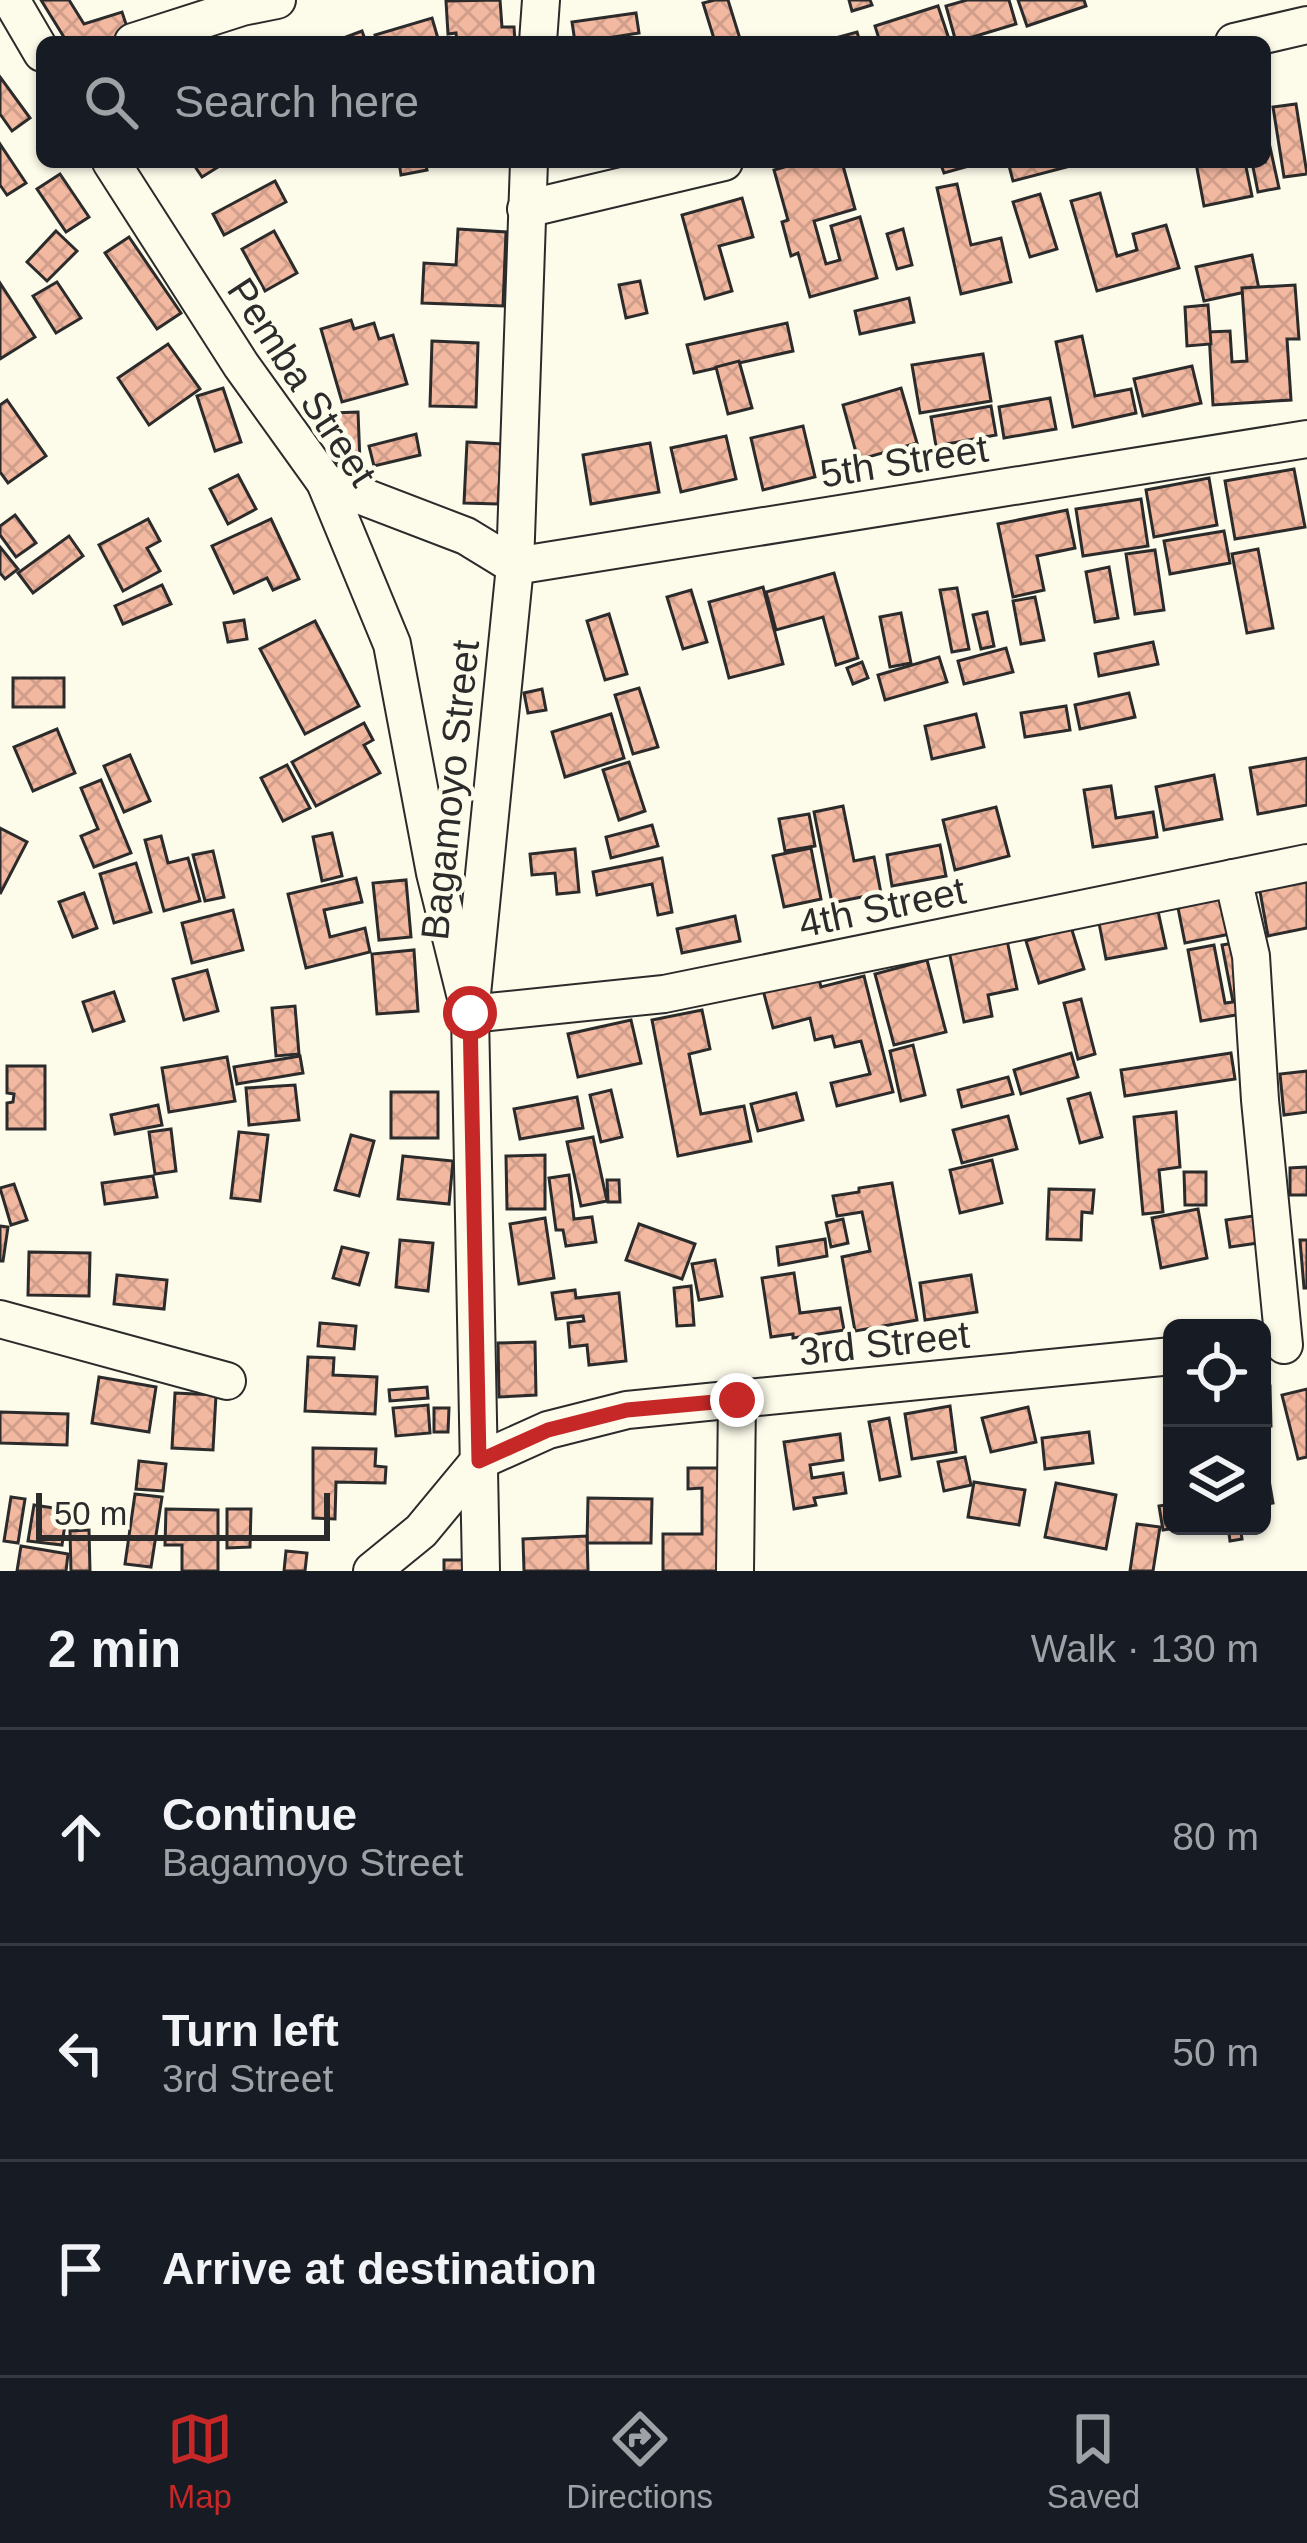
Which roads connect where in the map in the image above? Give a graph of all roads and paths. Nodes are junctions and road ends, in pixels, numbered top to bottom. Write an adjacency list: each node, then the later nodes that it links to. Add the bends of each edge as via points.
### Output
1 (11, 0): 8 (street)
2 (277, 0): 5 (street)
3 (541, 0): 6 (street)
4 (1307, 25): 7 (street)
5 (152, 36)
6 (538, 36)
7 (1260, 36)
8 (36, 43)
9 (115, 168): 14 (street, Pemba Street)
10 (529, 168): 12 (street, Bagamoyo Street)
11 (699, 168): 12 (street)
12 (526, 209): 15 (street, Bagamoyo Street)
13 (1307, 439): 15 (street, 5th Street)
14 (325, 482): 15 (street, via 466,536); 18 (street, Pemba Street, via 392,644)
15 (515, 566): 18 (street, Bagamoyo Street)
16 (1307, 862): 17 (street, 4th Street)
17 (1233, 878): 18 (street, 4th Street, via 664,994); 20 (street, via 1251,956)
18 (470, 1013): 24 (street, Bagamoyo Street)
19 (0, 1319): 22 (street)
20 (1284, 1345)
21 (1163, 1357): 23 (street, 3rd Street)
22 (227, 1381)
23 (737, 1400): 24 (street, 3rd Street, via 627,1410 548,1430); 27 (street)
24 (479, 1461): 25 (street, 3rd Street, via 421,1531); 26 (street, Bagamoyo Street)
25 (372, 1571)
26 (481, 1571)
27 (734, 1571)

